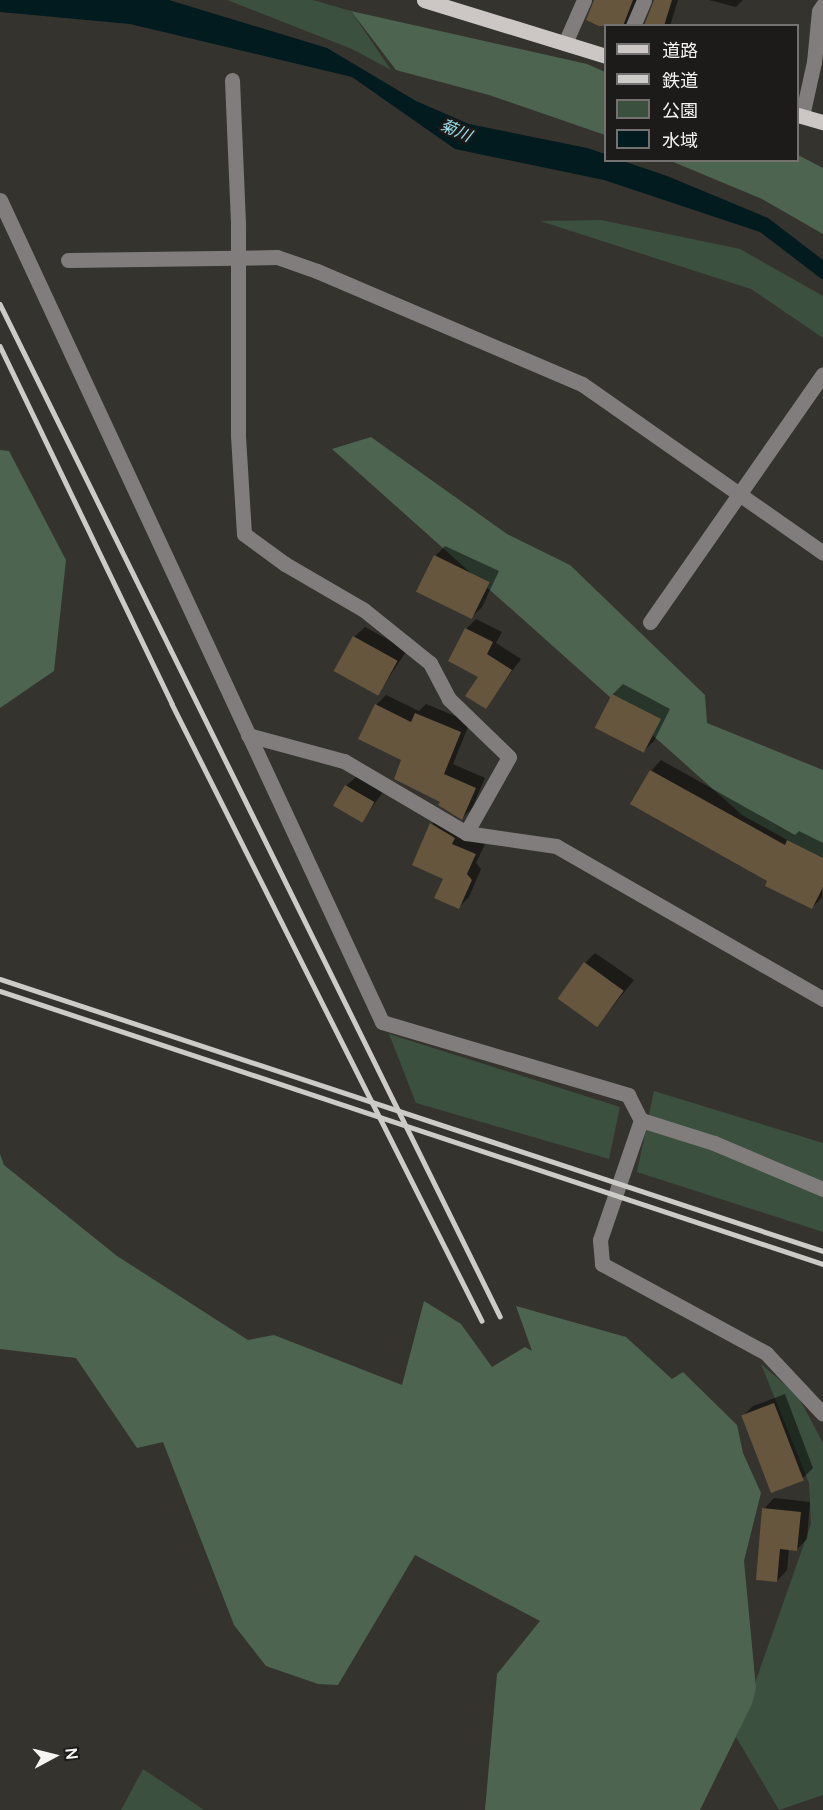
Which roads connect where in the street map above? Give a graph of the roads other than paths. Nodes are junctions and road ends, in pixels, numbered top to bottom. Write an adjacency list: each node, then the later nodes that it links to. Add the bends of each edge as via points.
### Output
1 (424, 0): 6 (main road)
2 (584, 0): 6 (street)
3 (644, 0): 5 (street)
4 (823, 5): 9 (street)
5 (634, 24)
6 (565, 43): 7 (main road)
7 (604, 55)
8 (232, 80): 12 (street)
9 (800, 115): 10 (main road)
10 (823, 122)
11 (0, 200): 18 (street)
12 (237, 257): 13 (street); 15 (street, via 278,257 317,270 560,373 582,384); 19 (street, via 238,435 244,534 285,564 364,610 430,663 449,699 508,757)
13 (68, 260)
14 (823, 374): 15 (street)
15 (739, 496): 16 (street); 17 (street)
16 (823, 553)
17 (650, 622)
18 (248, 735): 19 (street, via 344,761); 21 (street, via 382,1022 628,1095)
19 (466, 833): 20 (street, via 556,846)
20 (823, 999)
21 (641, 1120): 22 (street, via 714,1143); 23 (street, via 600,1240 602,1264 766,1353)
22 (823, 1189)
23 (823, 1414)

